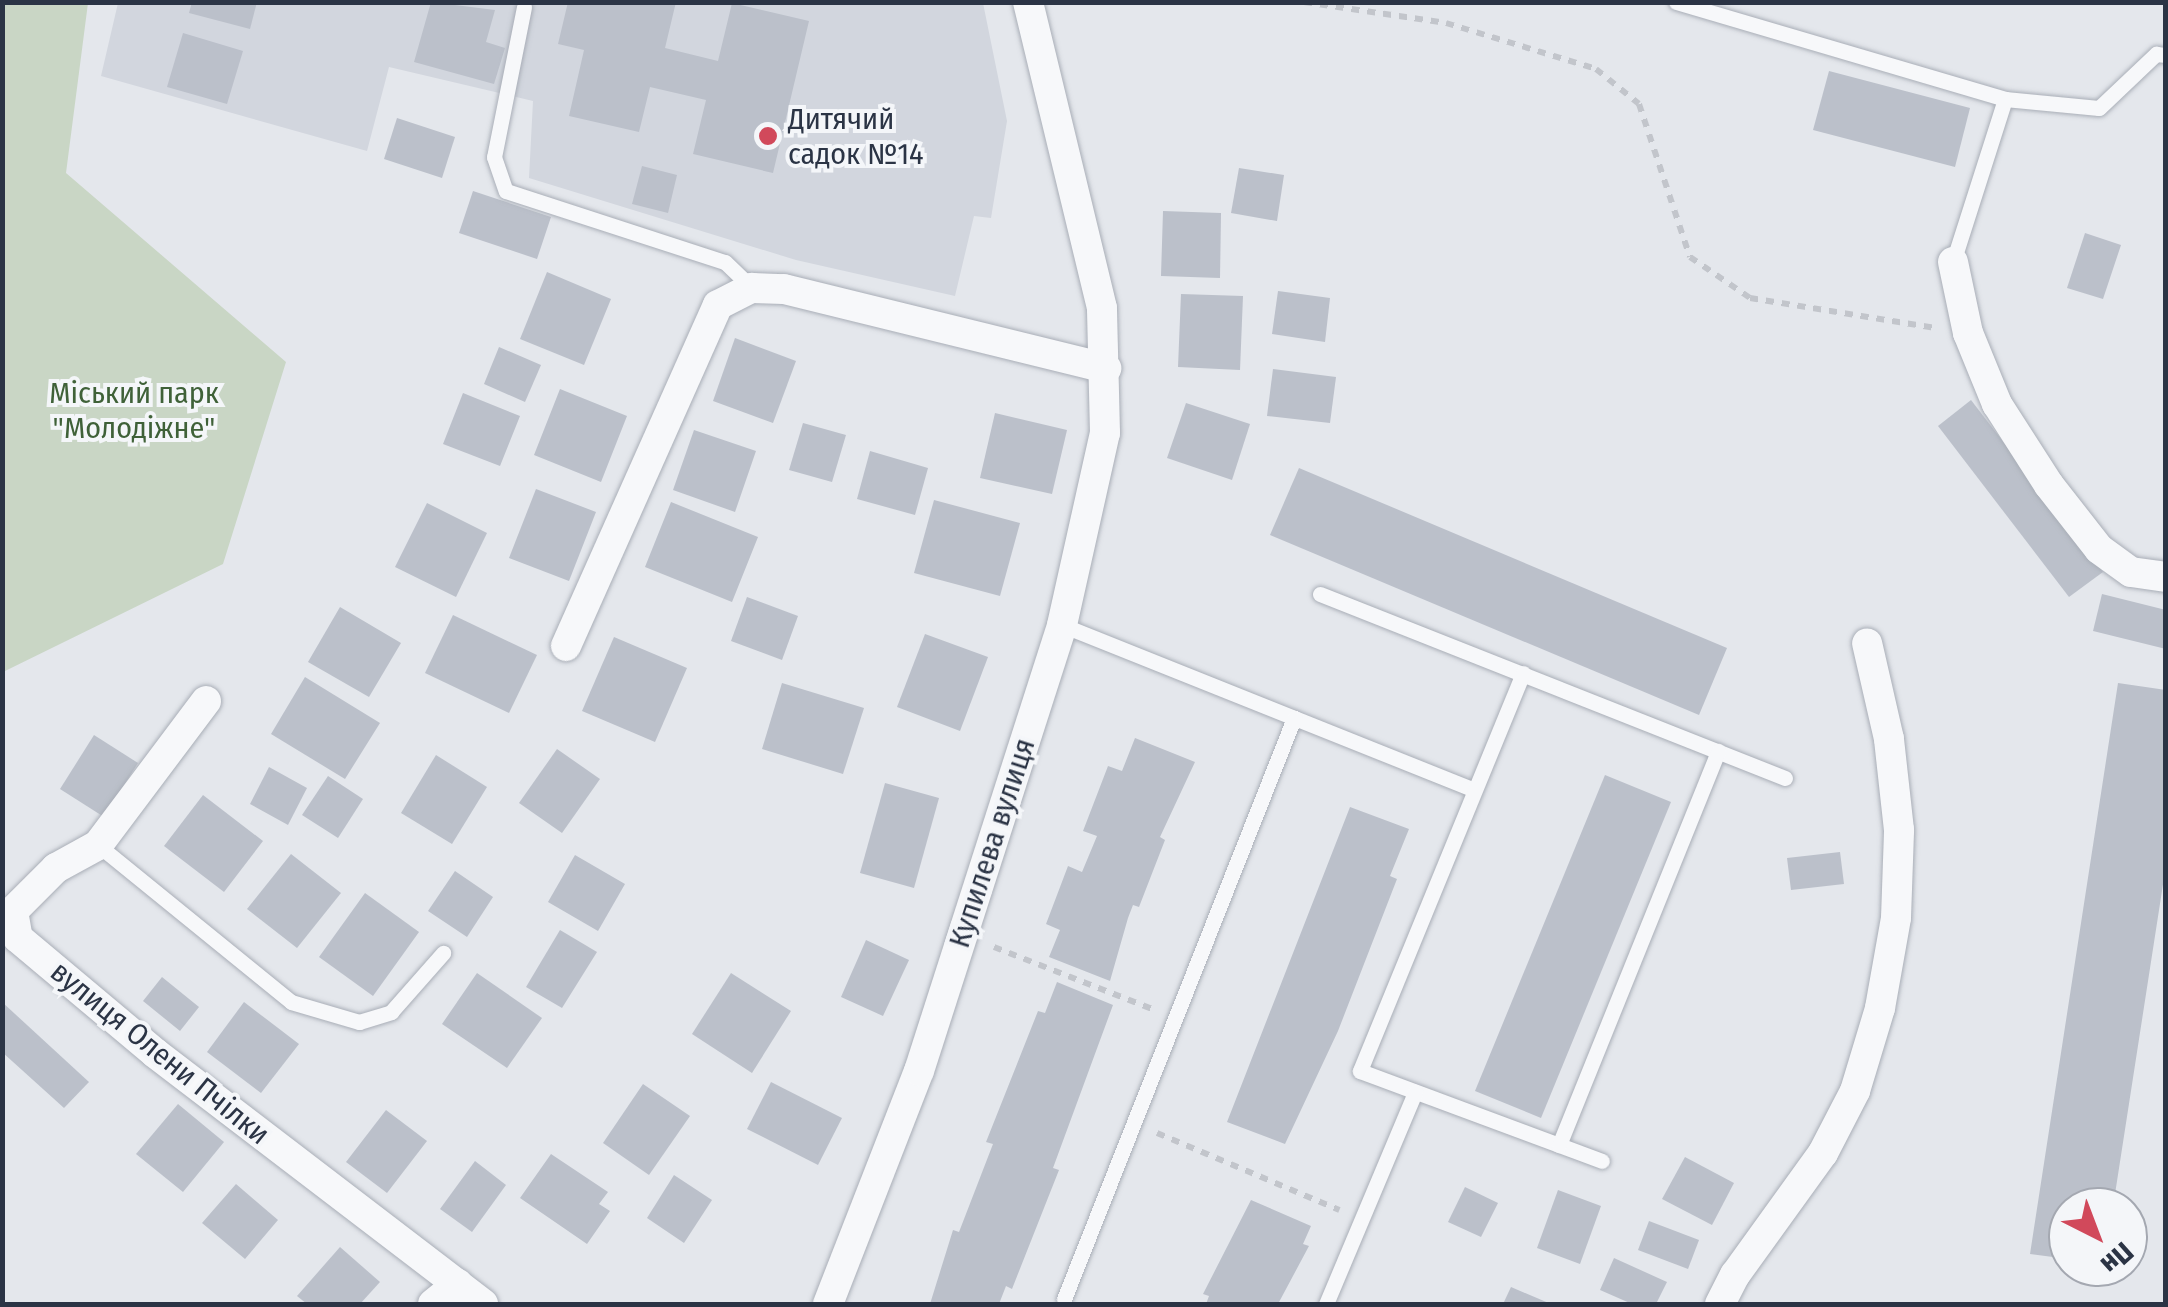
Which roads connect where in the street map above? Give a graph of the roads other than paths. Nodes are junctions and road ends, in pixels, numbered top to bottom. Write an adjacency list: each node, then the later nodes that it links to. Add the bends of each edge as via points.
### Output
1 (1028, 2): 8 (street, Купилева вулиця, via 1102,308)
2 (1676, 2): 5 (lane)
3 (524, 7): 7 (lane, via 494,156 506,191 725,262)
4 (2166, 55): 5 (lane, via 2156,54 2099,108)
5 (2006, 99): 6 (lane)
6 (1953, 262): 9 (street, via 1968,332 1997,404 2099,550 2131,572)
7 (752, 288): 8 (street, via 784,289); 13 (street, via 718,305)
8 (1106, 368): 11 (street, Купилева вулиця, via 1105,433)
9 (2166, 577)
10 (1320, 594): 14 (lane)
11 (1062, 626): 16 (lane); 29 (street, Купилева вулиця, via 918,1072)
12 (1867, 644): 31 (street, via 1889,740 1899,830 1896,918 1880,1008 1854,1091 1823,1153 1734,1274)
13 (566, 646)
14 (1523, 673): 17 (lane); 19 (lane)
15 (206, 701): 20 (street, вулиця Олени Пчілки)
16 (1294, 718): 19 (lane); 26 (lane)
17 (1718, 751): 18 (lane); 23 (lane)
18 (1785, 778)
19 (1472, 789): 22 (lane, via 1360,1071)
20 (98, 845): 21 (lane, via 291,1002 358,1022 390,1012); 25 (street, вулиця Олени Пчілки, via 56,868 13,911 18,938 155,1053)
21 (443, 953)
22 (1415, 1092): 23 (lane); 30 (lane)
23 (1559, 1144): 24 (lane)
24 (1602, 1160)
25 (458, 1284): 27 (street); 28 (street, вулиця Олени Пчілки)
26 (1064, 1299)
27 (432, 1304)
28 (483, 1304)
29 (828, 1304)
30 (1326, 1304)
31 (1720, 1304)

